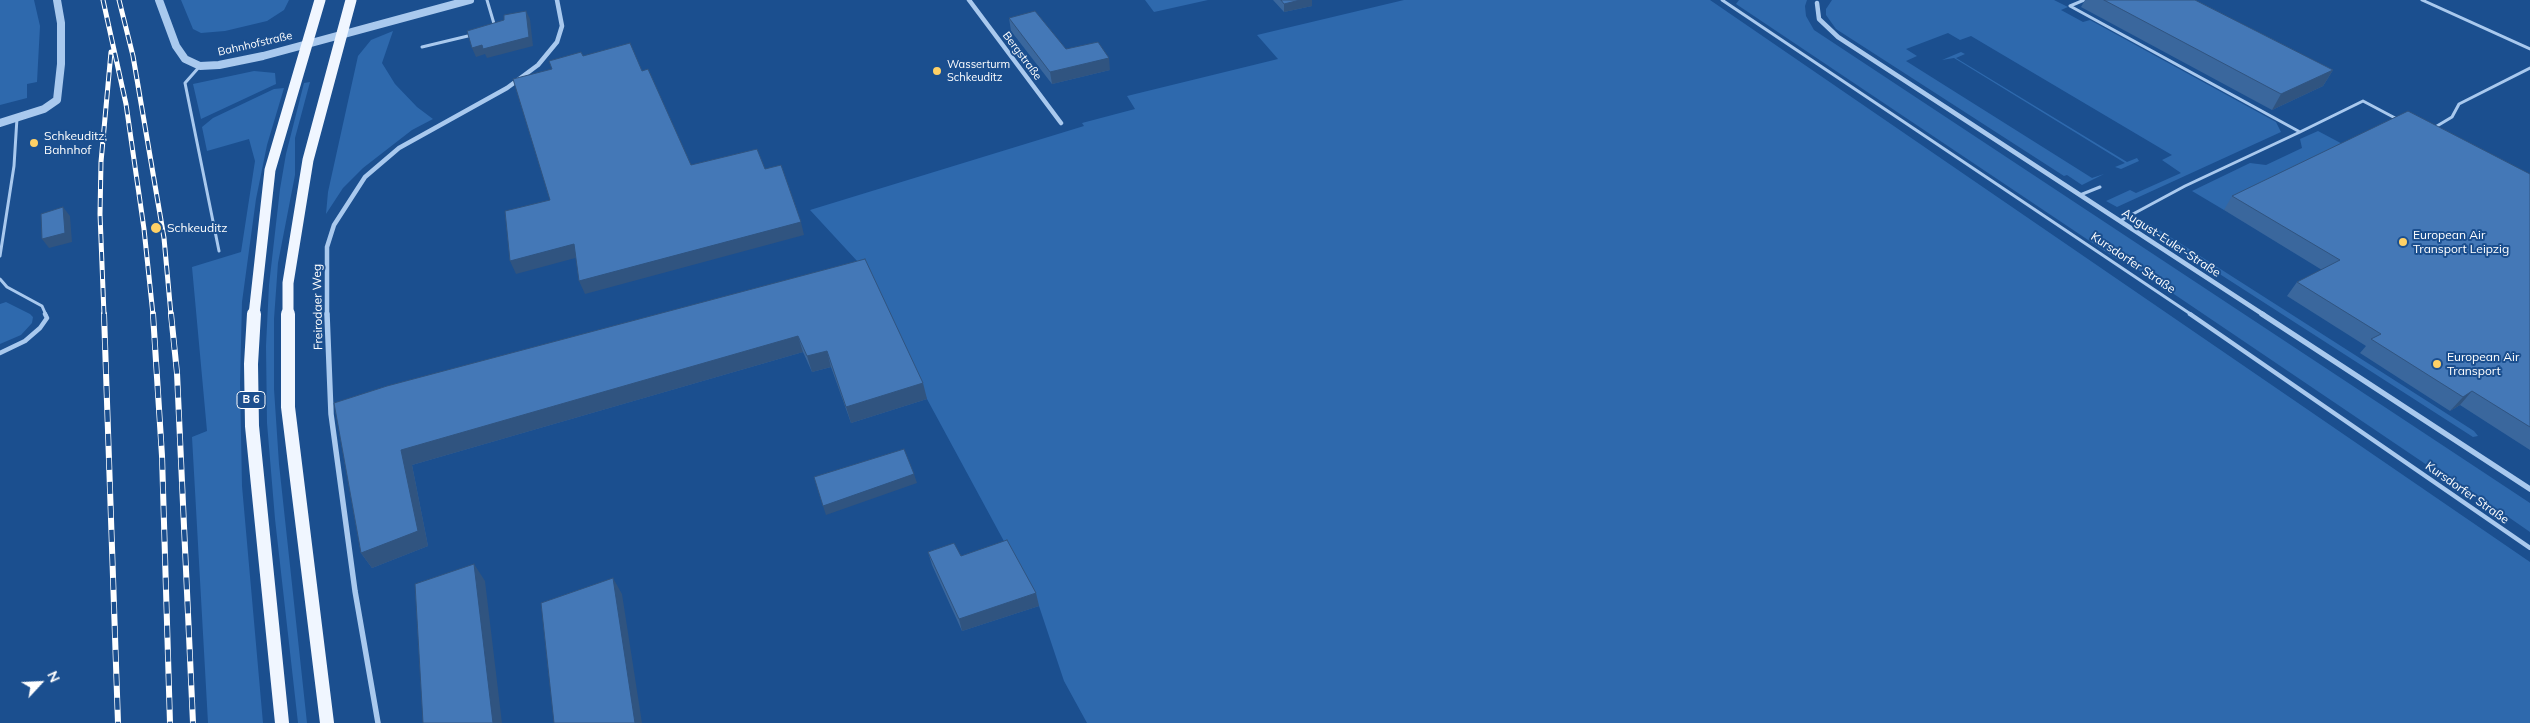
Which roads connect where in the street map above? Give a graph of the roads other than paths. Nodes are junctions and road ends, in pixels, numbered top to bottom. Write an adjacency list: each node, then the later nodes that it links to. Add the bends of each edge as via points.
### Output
1 (57, 0): 21 (street, via 62,23 57,100 44,109)
2 (159, 0): 19 (street, via 176,46 185,58)
3 (320, 0): 16 (main road, B 6)
4 (351, 0): 14 (main road)
5 (470, 0): 14 (street, Bahnhofstraße)
6 (487, 0): 13 (lane, via 495,29)
7 (557, 0): 38 (street, Freirodaer Weg, via 562,26 557,42 538,65 507,88 399,148 365,177 334,225 327,247 331,414 355,591)
8 (969, 0): 24 (street, Bergstraße)
9 (1722, 0): 35 (lane, Kursdorfer Straße, via 2166,297)
10 (2084, 0): 25 (lane, via 2070,6)
11 (2422, 0): 18 (lane)
12 (1819, 2): 28 (street, August-Euler-Straße, via 1816,10 1819,19 1838,37)
13 (486, 31)
14 (341, 33): 16 (street, Bahnhofstraße); 37 (main road, via 308,160 288,283 288,407)
15 (477, 34): 17 (lane)
16 (306, 43): 19 (street, Bahnhofstraße, via 244,60); 36 (main road, B 6, via 270,170 255,294 251,364 252,426)
17 (422, 47)
18 (2530, 49)
19 (200, 66): 30 (lane, via 185,83)
20 (2530, 68): 26 (lane, via 2459,104 2447,121)
21 (17, 118): 23 (street); 31 (lane, via 14,166)
22 (2398, 119): 25 (lane, via 2363,101)
23 (0, 123)
24 (1062, 123)
25 (2300, 132): 29 (lane, via 2184,186)
26 (2424, 133)
27 (2100, 187): 28 (lane)
28 (2080, 195): 29 (street, August-Euler-Straße)
29 (2120, 222): 34 (street, August-Euler-Straße)
30 (219, 251)
31 (0, 256)
32 (0, 279): 33 (lane, via 7,287 42,306 46,318 25,341)
33 (0, 352)
34 (2530, 489)
35 (2530, 548)
36 (282, 723)
37 (327, 723)
38 (378, 723)

